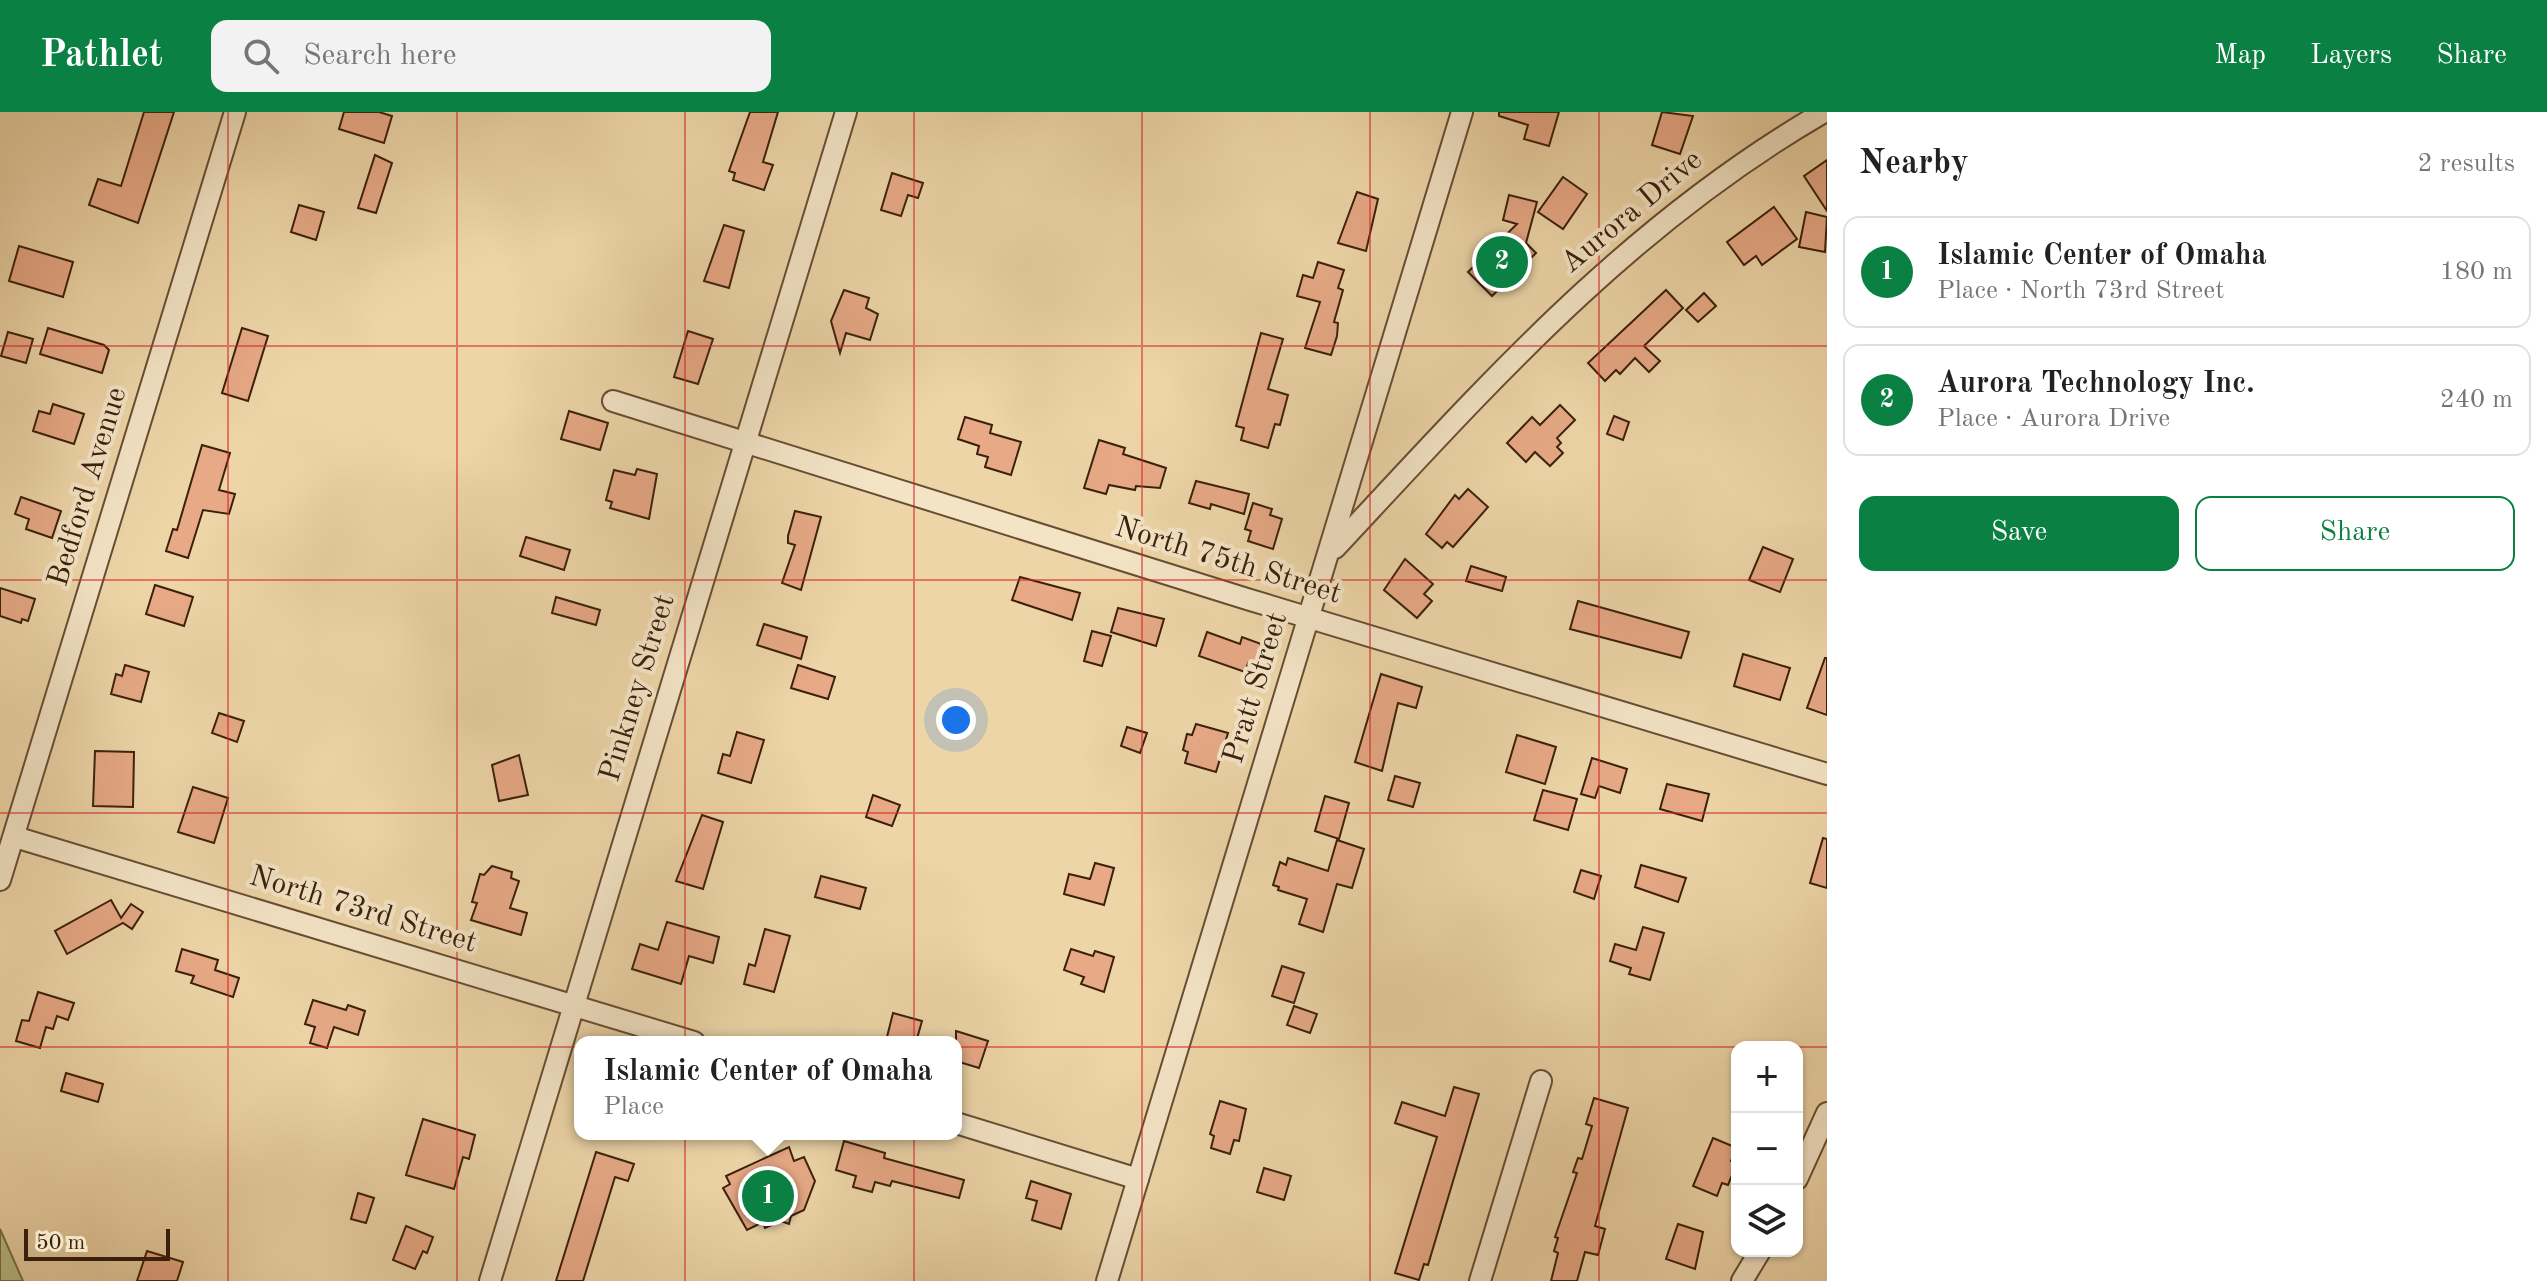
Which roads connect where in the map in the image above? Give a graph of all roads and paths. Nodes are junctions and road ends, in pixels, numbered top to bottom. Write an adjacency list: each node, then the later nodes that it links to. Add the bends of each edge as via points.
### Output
1 (235, 112): 10 (street, Bedford Avenue)
2 (846, 112): 6 (street, Pinkney Street)
3 (1462, 112): 7 (street, Pratt Street)
4 (1824, 112): 7 (street, Aurora Drive, via 1723,174 1599,277 1506,364)
5 (613, 401): 6 (street, North 75th Street)
6 (744, 444): 8 (street, North 75th Street); 12 (street, Pinkney Street)
7 (1329, 553): 8 (street, Pratt Street)
8 (1310, 617): 9 (street, North 75th Street); 18 (street, Pratt Street)
9 (1827, 774)
10 (15, 837): 11 (street, Bedford Avenue); 12 (street, North 73rd Street)
11 (0, 880)
12 (573, 1005): 13 (street, North 73rd Street); 20 (street, Pinkney Street)
13 (674, 1036)
14 (1541, 1081): 22 (street)
15 (1827, 1113): 17 (street)
16 (962, 1125): 18 (street)
17 (1803, 1166)
18 (1138, 1179): 21 (street, Pratt Street)
19 (1756, 1257): 23 (street)
20 (490, 1281)
21 (1107, 1281)
22 (1480, 1281)
23 (1742, 1281)

